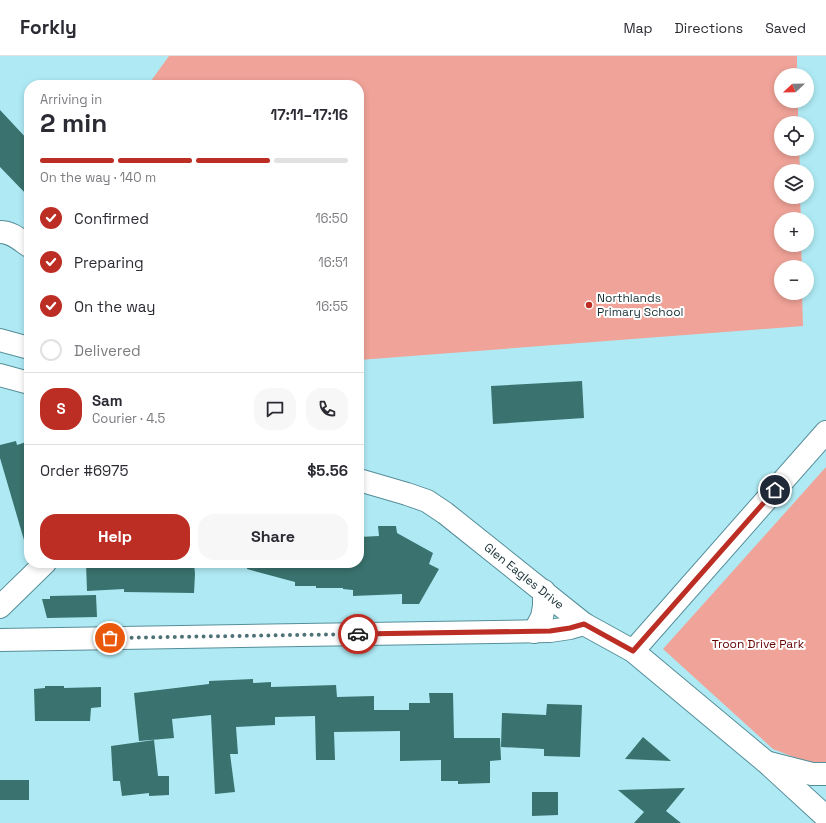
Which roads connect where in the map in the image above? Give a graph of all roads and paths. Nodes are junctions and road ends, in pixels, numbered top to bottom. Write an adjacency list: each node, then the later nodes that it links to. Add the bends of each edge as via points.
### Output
1 (0, 232): 2 (street, via 14,235)
2 (24, 242)
3 (0, 340): 4 (street)
4 (24, 347)
5 (0, 375): 6 (street)
6 (24, 382)
7 (826, 432): 15 (street)
8 (364, 481): 10 (street, Glen Eagles Drive, via 427,501)
9 (40, 568): 11 (street)
10 (544, 591): 12 (street, Glen Eagles Drive); 13 (street, via 542,617)
11 (0, 608)
12 (584, 624): 13 (street); 15 (street, Glen Eagles Drive)
13 (534, 632): 14 (street)
14 (0, 640)
15 (633, 651): 16 (street, Glen Eagles Drive)
16 (766, 762): 17 (street, via 806,773); 18 (street, Glen Eagles Drive)
17 (826, 774)
18 (826, 817)

